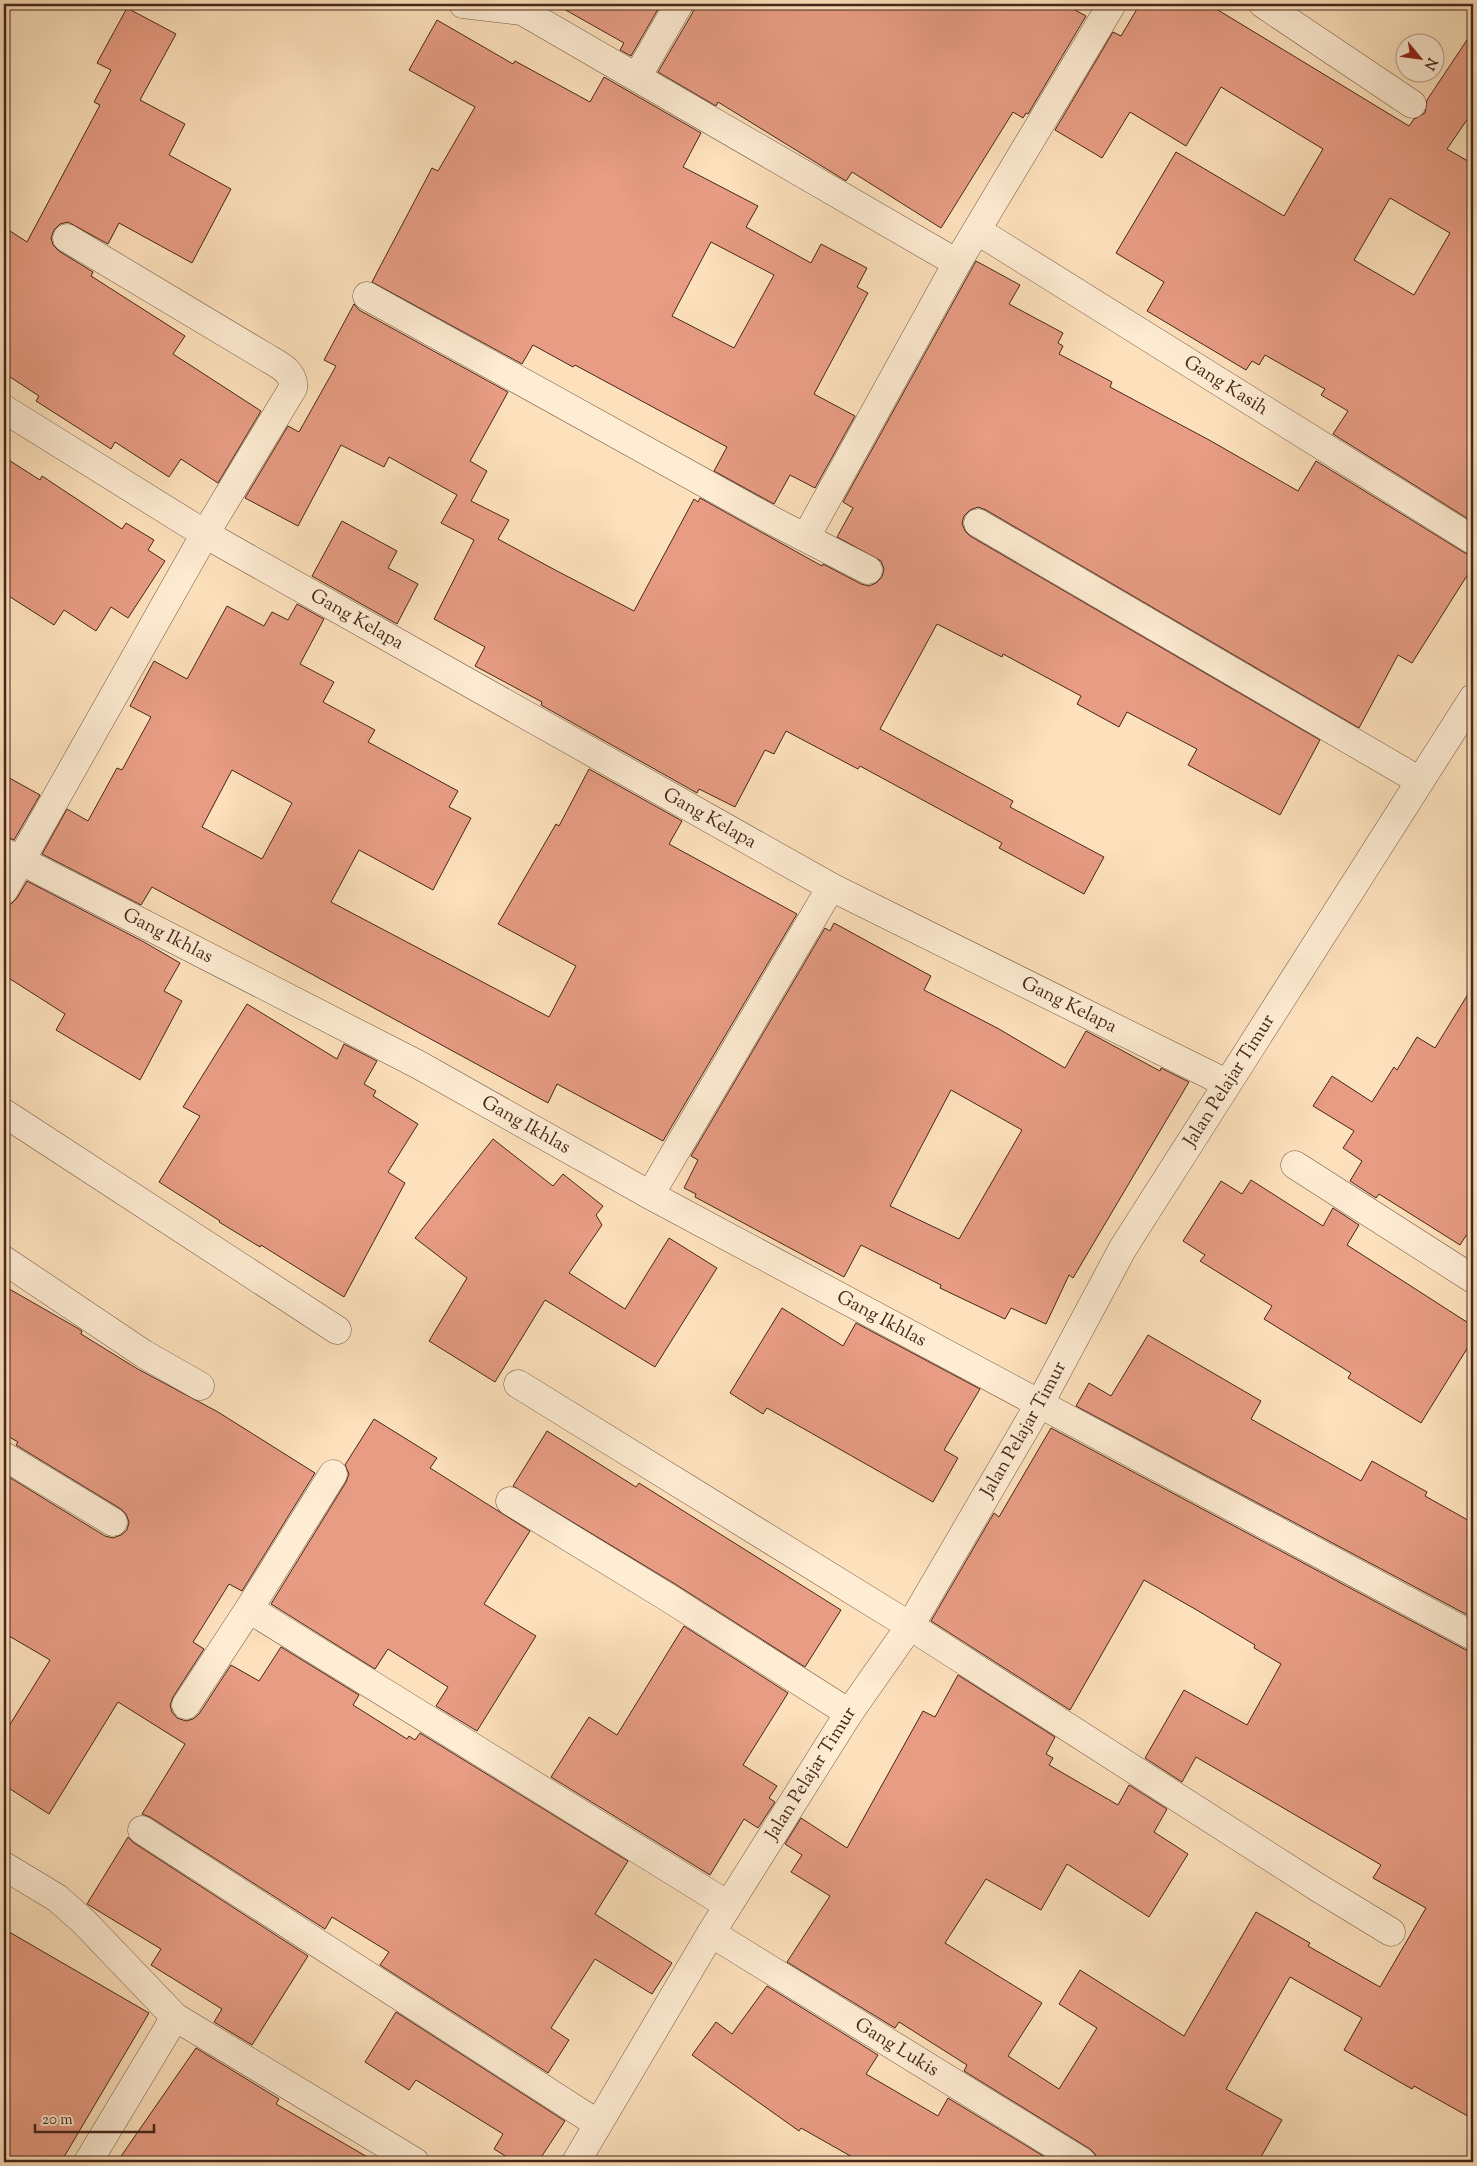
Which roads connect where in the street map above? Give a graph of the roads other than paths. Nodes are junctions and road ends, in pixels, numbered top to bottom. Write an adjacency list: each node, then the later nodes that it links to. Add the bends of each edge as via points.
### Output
1 (463, 4): 5 (street, via 522,11)
2 (679, 4): 5 (street)
3 (1112, 4): 7 (street)
4 (1263, 4): 6 (street)
5 (637, 77): 9 (street)
6 (1412, 104)
7 (978, 231): 9 (street); 15 (street, Gang Kasih)
8 (67, 238): 13 (street, via 264,356 293,378 293,388)
9 (957, 263): 14 (street)
10 (367, 296): 14 (street)
11 (4, 409): 13 (street, Gang Kelapa)
12 (978, 523): 18 (street)
13 (205, 534): 19 (street); 20 (street, Gang Kelapa)
14 (806, 537): 16 (street)
15 (1473, 540)
16 (868, 570)
17 (1473, 698): 18 (street, Jalan Pelajar Timur)
18 (1420, 781): 22 (street, Jalan Pelajar Timur)
19 (13, 856): 21 (street); 25 (street, Gang Ikhlas, via 418,1065)
20 (831, 887): 22 (street, Gang Kelapa); 25 (street)
21 (4, 890)
22 (1226, 1083): 31 (street, Jalan Pelajar Timur)
23 (4, 1113): 28 (street)
24 (1295, 1165): 27 (street)
25 (650, 1195): 31 (street, Gang Ikhlas)
26 (4, 1260): 30 (street, via 144,1354)
27 (1473, 1279)
28 (337, 1330)
29 (518, 1384): 37 (street)
30 (200, 1386)
31 (1033, 1399): 37 (street, Jalan Pelajar Timur); 38 (street, Gang Ikhlas)
32 (4, 1456): 35 (street)
33 (333, 1474): 36 (street)
34 (510, 1501): 40 (street)
35 (113, 1522)
36 (249, 1609): 39 (street); 43 (street)
37 (910, 1626): 40 (street, Jalan Pelajar Timur); 44 (street)
38 (1473, 1636)
39 (186, 1705)
40 (849, 1713): 43 (street, Jalan Pelajar Timur)
41 (142, 1830): 47 (street)
42 (4, 1866): 46 (street, via 57,1898)
43 (728, 1905): 45 (street, Jalan Pelajar Timur)
44 (1391, 1932)
45 (711, 1933): 47 (street, Jalan Pelajar Timur); 51 (street, Gang Lukis)
46 (175, 2017): 48 (street); 49 (street)
47 (598, 2124): 50 (street, Jalan Pelajar Timur)
48 (88, 2162)
49 (415, 2162)
50 (576, 2162)
51 (1082, 2162)

